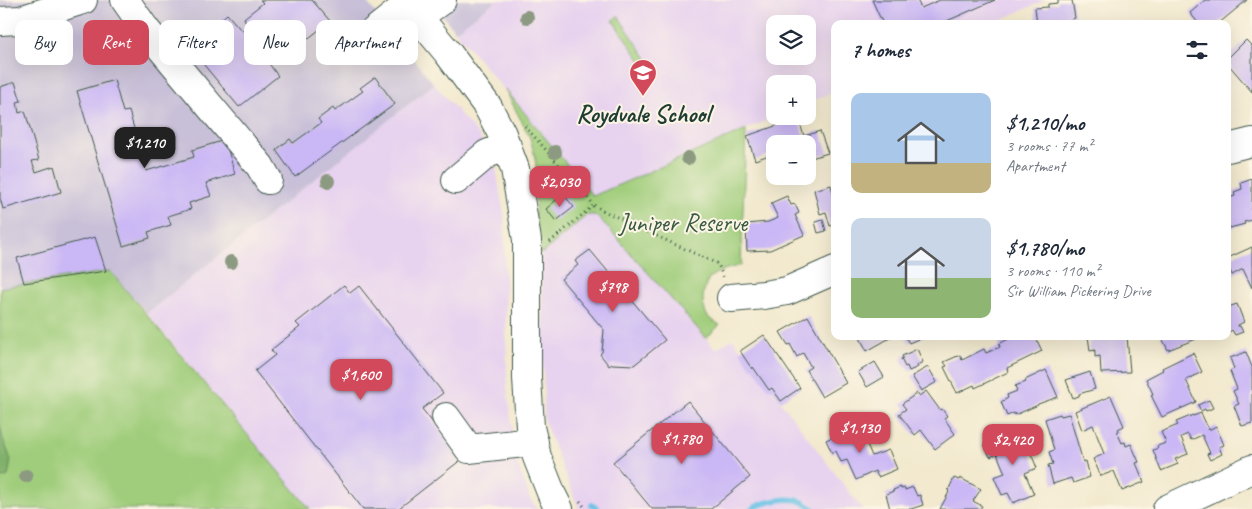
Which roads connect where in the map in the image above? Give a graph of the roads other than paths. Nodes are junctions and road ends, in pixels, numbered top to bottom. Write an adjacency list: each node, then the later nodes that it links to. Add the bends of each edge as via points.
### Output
1 (83, 0): 5 (street)
2 (125, 0): 10 (street)
3 (442, 0): 4 (street)
4 (410, 7): 6 (street); 7 (street, via 488,107)
5 (33, 20)
6 (391, 20)
7 (504, 140): 11 (street); 15 (street, via 515,168 527,240 539,377 530,427)
8 (1252, 142): 9 (street)
9 (1231, 147)
10 (268, 180)
11 (456, 180)
12 (831, 272): 13 (street, via 787,291)
13 (731, 298)
14 (446, 417): 15 (street, via 469,449)
15 (534, 442): 17 (street, via 552,495)
16 (1252, 469): 18 (street)
17 (571, 507)
18 (1167, 509)

